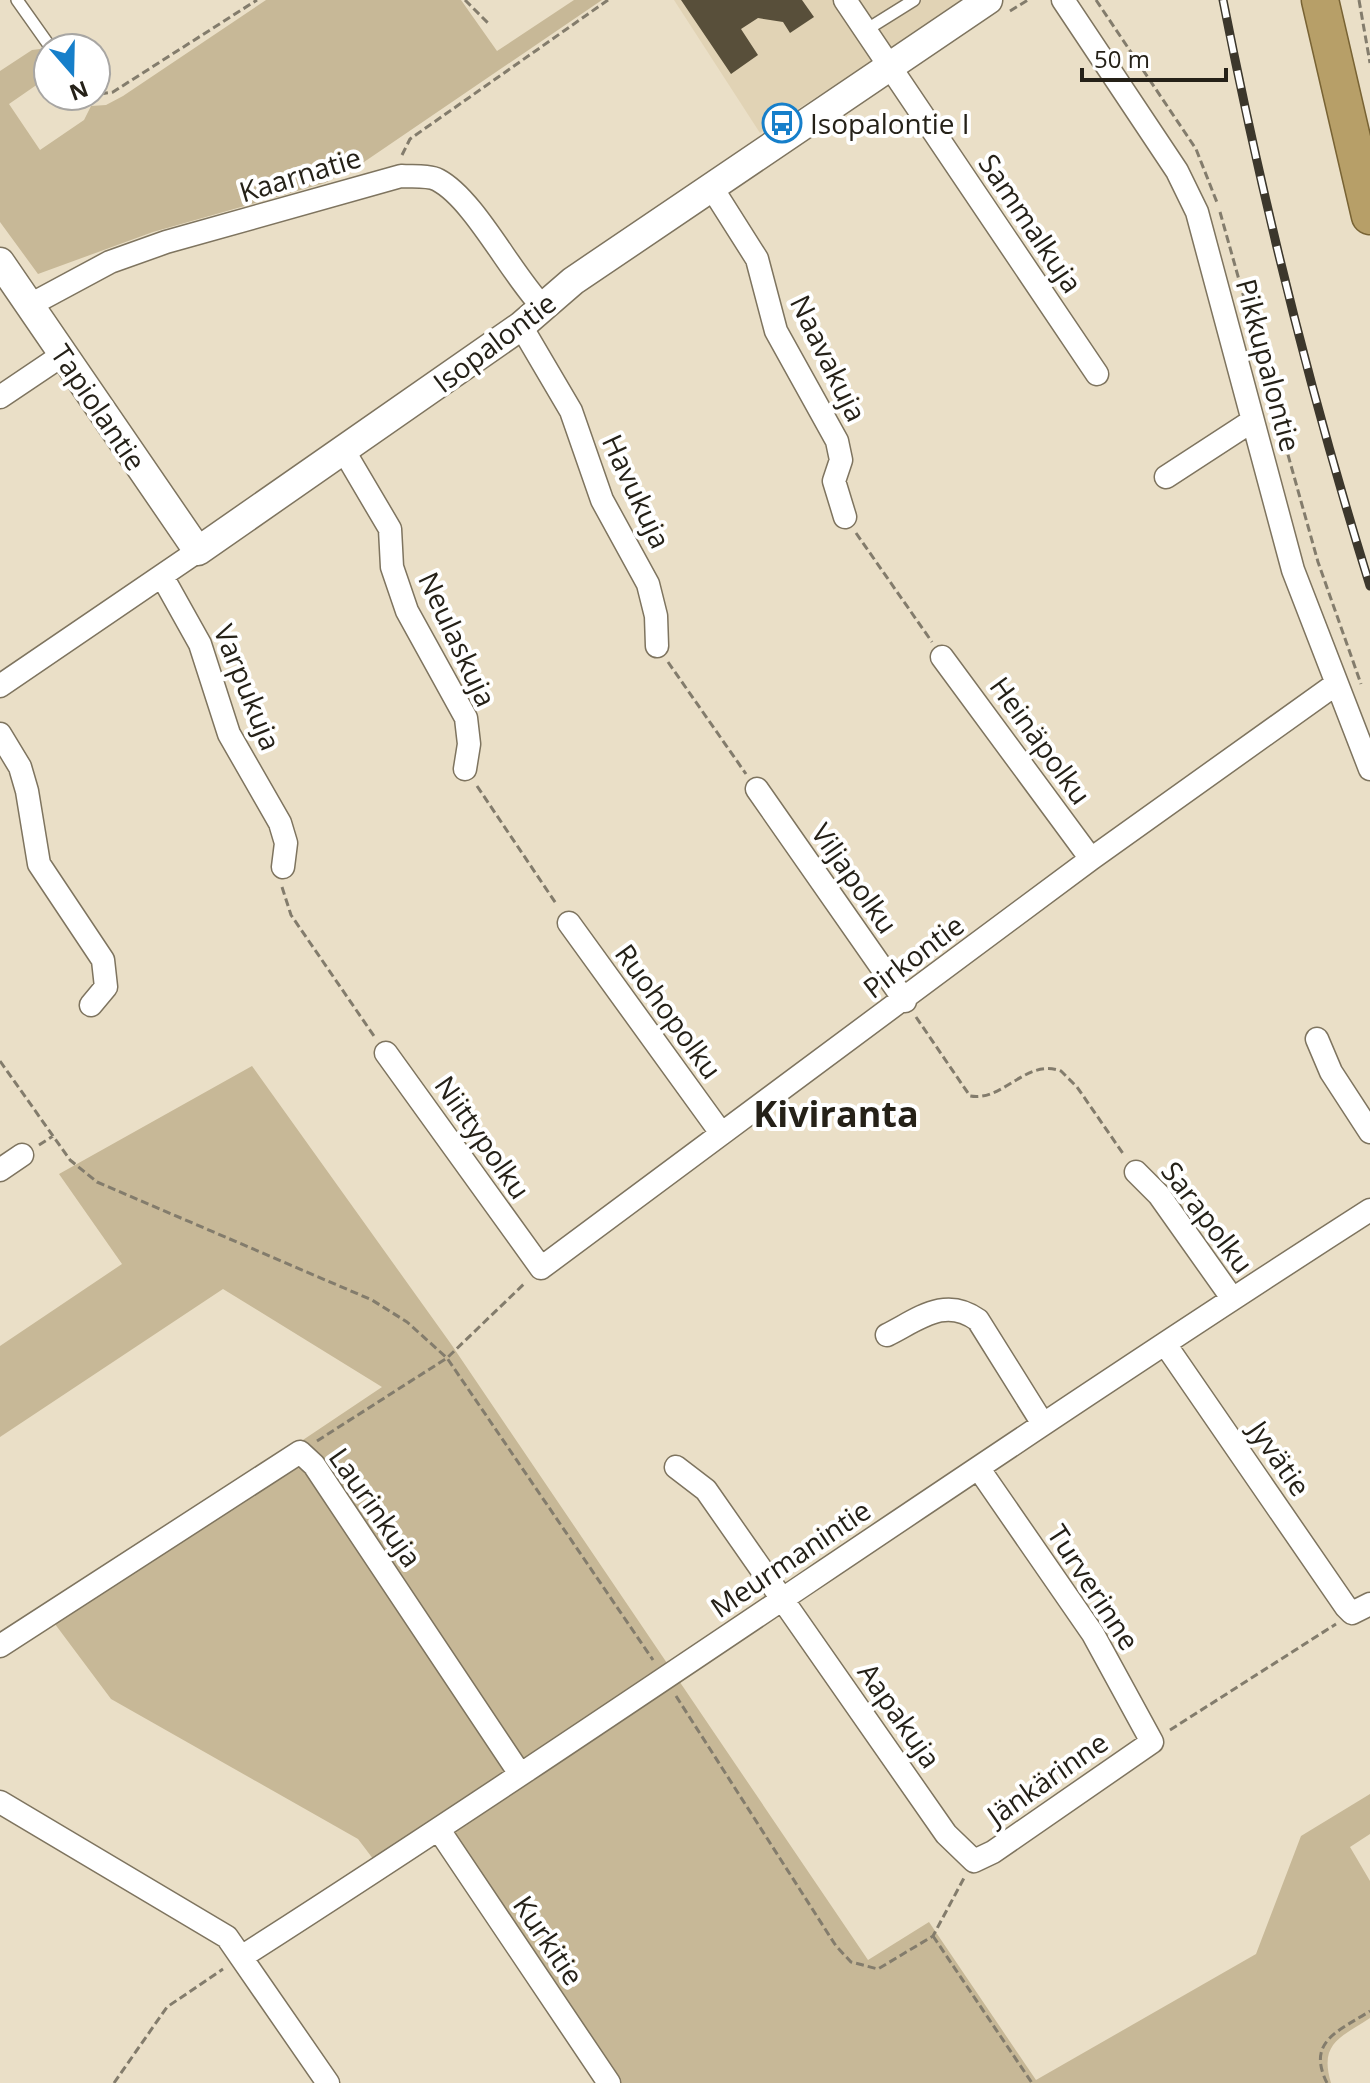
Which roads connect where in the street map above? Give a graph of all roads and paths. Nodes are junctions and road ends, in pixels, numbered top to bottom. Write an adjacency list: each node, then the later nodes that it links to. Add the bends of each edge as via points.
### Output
1 (17, 0): 13 (lane)
2 (257, 0): 16 (path)
3 (465, 0): 11 (path)
4 (608, 0): 17 (path, via 410,139)
5 (845, 0): 12 (street, Sammalkuja)
6 (914, 0): 12 (lane)
7 (988, 0): 15 (street, Isopalontie)
8 (1063, 0): 27 (street, Pikkupalontie, via 1177,171 1197,212)
9 (1320, 0): 19 (highway)
10 (1359, 0): 14 (path)
11 (489, 24)
12 (866, 30): 15 (street, Sammalkuja)
13 (40, 32)
14 (1370, 63)
15 (890, 66): 18 (street, Isopalontie); 25 (street, Sammalkuja)
16 (112, 92)
17 (401, 176): 21 (street, Kaarnatie, via 166,242 110,262); 22 (street, Kaarnatie, via 436,179 458,195)
18 (712, 188): 22 (street, Isopalontie); 30 (street, Naavakuja, via 757,259 776,331 837,441 841,460 834,481)
19 (1370, 216)
20 (0, 262): 21 (street, Tapiolantie)
21 (30, 305): 24 (street, Tapiolantie)
22 (542, 306): 23 (street, Isopalontie)
23 (521, 326): 28 (street, Isopalontie); 33 (street, Havukuja, via 571,411 602,500 648,584)
24 (64, 354): 26 (street); 31 (street, Tapiolantie)
25 (1097, 374)
26 (0, 397)
27 (1252, 421): 29 (street); 35 (street, Pikkupalontie, via 1293,570)
28 (344, 451): 31 (street, Isopalontie); 38 (street, Neulaskuja, via 390,529 392,567 407,611 466,718)
29 (1166, 477)
30 (845, 517): 34 (path)
31 (198, 551): 32 (street, Isopalontie)
32 (162, 576): 36 (street, Isopalontie); 42 (street, Varpukuja, via 200,644 229,734 280,823 286,843)
33 (657, 646): 40 (path)
34 (942, 657): 41 (street, Heinäpolku)
35 (1336, 684): 39 (street, Pikkupalontie); 41 (street, Pirkontie)
36 (0, 686)
37 (0, 734): 45 (street, via 24,779 39,864 103,960 106,987)
38 (465, 769): 43 (path)
39 (1370, 769)
40 (757, 789): 44 (street, Viljapolku)
41 (1091, 859): 44 (street, Pirkontie)
42 (283, 867): 47 (path, via 283,896 291,915)
43 (569, 923): 50 (street, Ruohopolku)
44 (905, 1001): 50 (street, Pirkontie); 53 (path, via 970,1096 988,1095 1035,1069 1061,1071)
45 (91, 1005)
46 (1317, 1039): 49 (street, via 1331,1072)
47 (386, 1053): 55 (street, Niittypolku)
48 (0, 1061): 59 (path, via 82,1172 97,1182 360,1294 407,1322)
49 (1370, 1132)
50 (721, 1133): 55 (street, Pirkontie)
51 (22, 1155): 52 (street)
52 (0, 1170)
53 (1136, 1172): 56 (street, Sarapolku, via 1159,1195)
54 (1370, 1210): 56 (street, Meurmanintie)
55 (536, 1262): 59 (path)
56 (1232, 1298): 58 (street, Meurmanintie)
57 (887, 1335): 60 (street, via 938,1309 963,1309 978,1320)
58 (1165, 1344): 60 (street, Meurmanintie); 65 (street, Jyvätie)
59 (447, 1358): 61 (path); 67 (path)
60 (1043, 1424): 63 (street, Meurmanintie)
61 (300, 1452): 66 (street, Laurinkuja); 69 (street, Laurinkuja, via 314,1465)
62 (676, 1467): 64 (street, Aapakuja, via 706,1490)
63 (979, 1469): 64 (street, Meurmanintie); 68 (street, Turverinne, via 1093,1634)
64 (783, 1598): 67 (street, Meurmanintie); 72 (street, Aapakuja, via 946,1834)
65 (1356, 1608): 68 (path)
66 (0, 1646)
67 (665, 1678): 69 (street, Meurmanintie); 73 (path, via 851,1962 878,1969)
68 (1152, 1742): 72 (street, Jänkärinne)
69 (520, 1774): 71 (street, Meurmanintie)
70 (0, 1802): 74 (street, via 227,1937)
71 (439, 1830): 74 (street, Meurmanintie); 78 (street, Kurkitie)
72 (974, 1861): 73 (path)
73 (933, 1936): 79 (path)
74 (243, 1956): 76 (path, via 167,2007); 77 (street)
75 (1370, 2011): 80 (path, via 1329,2038 1319,2052)
76 (114, 2083)
77 (328, 2083)
78 (609, 2083)
79 (1032, 2083)
80 (1327, 2083)

